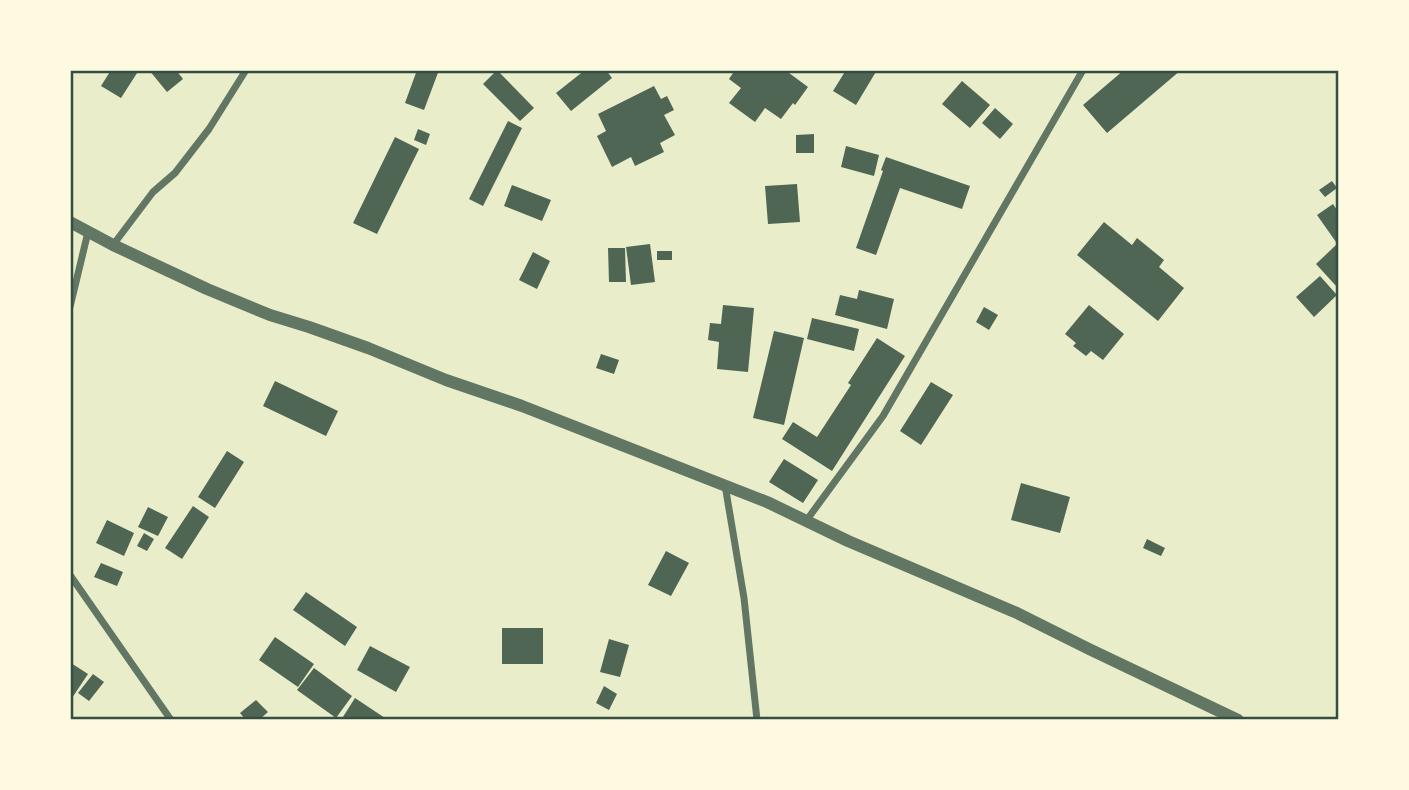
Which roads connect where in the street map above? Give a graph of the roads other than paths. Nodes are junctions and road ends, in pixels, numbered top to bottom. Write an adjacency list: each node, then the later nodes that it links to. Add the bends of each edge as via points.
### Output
1 (246, 70): 5 (street, via 209,129)
2 (1083, 70): 8 (street, via 883,416)
3 (70, 222): 4 (street)
4 (88, 232): 5 (street); 6 (street)
5 (113, 245): 7 (street, via 270,315)
6 (70, 307)
7 (725, 485): 8 (street); 11 (street, via 744,598)
8 (806, 521): 12 (street, via 1017,613)
9 (70, 575): 10 (street)
10 (172, 720)
11 (757, 720)
12 (1238, 720)

